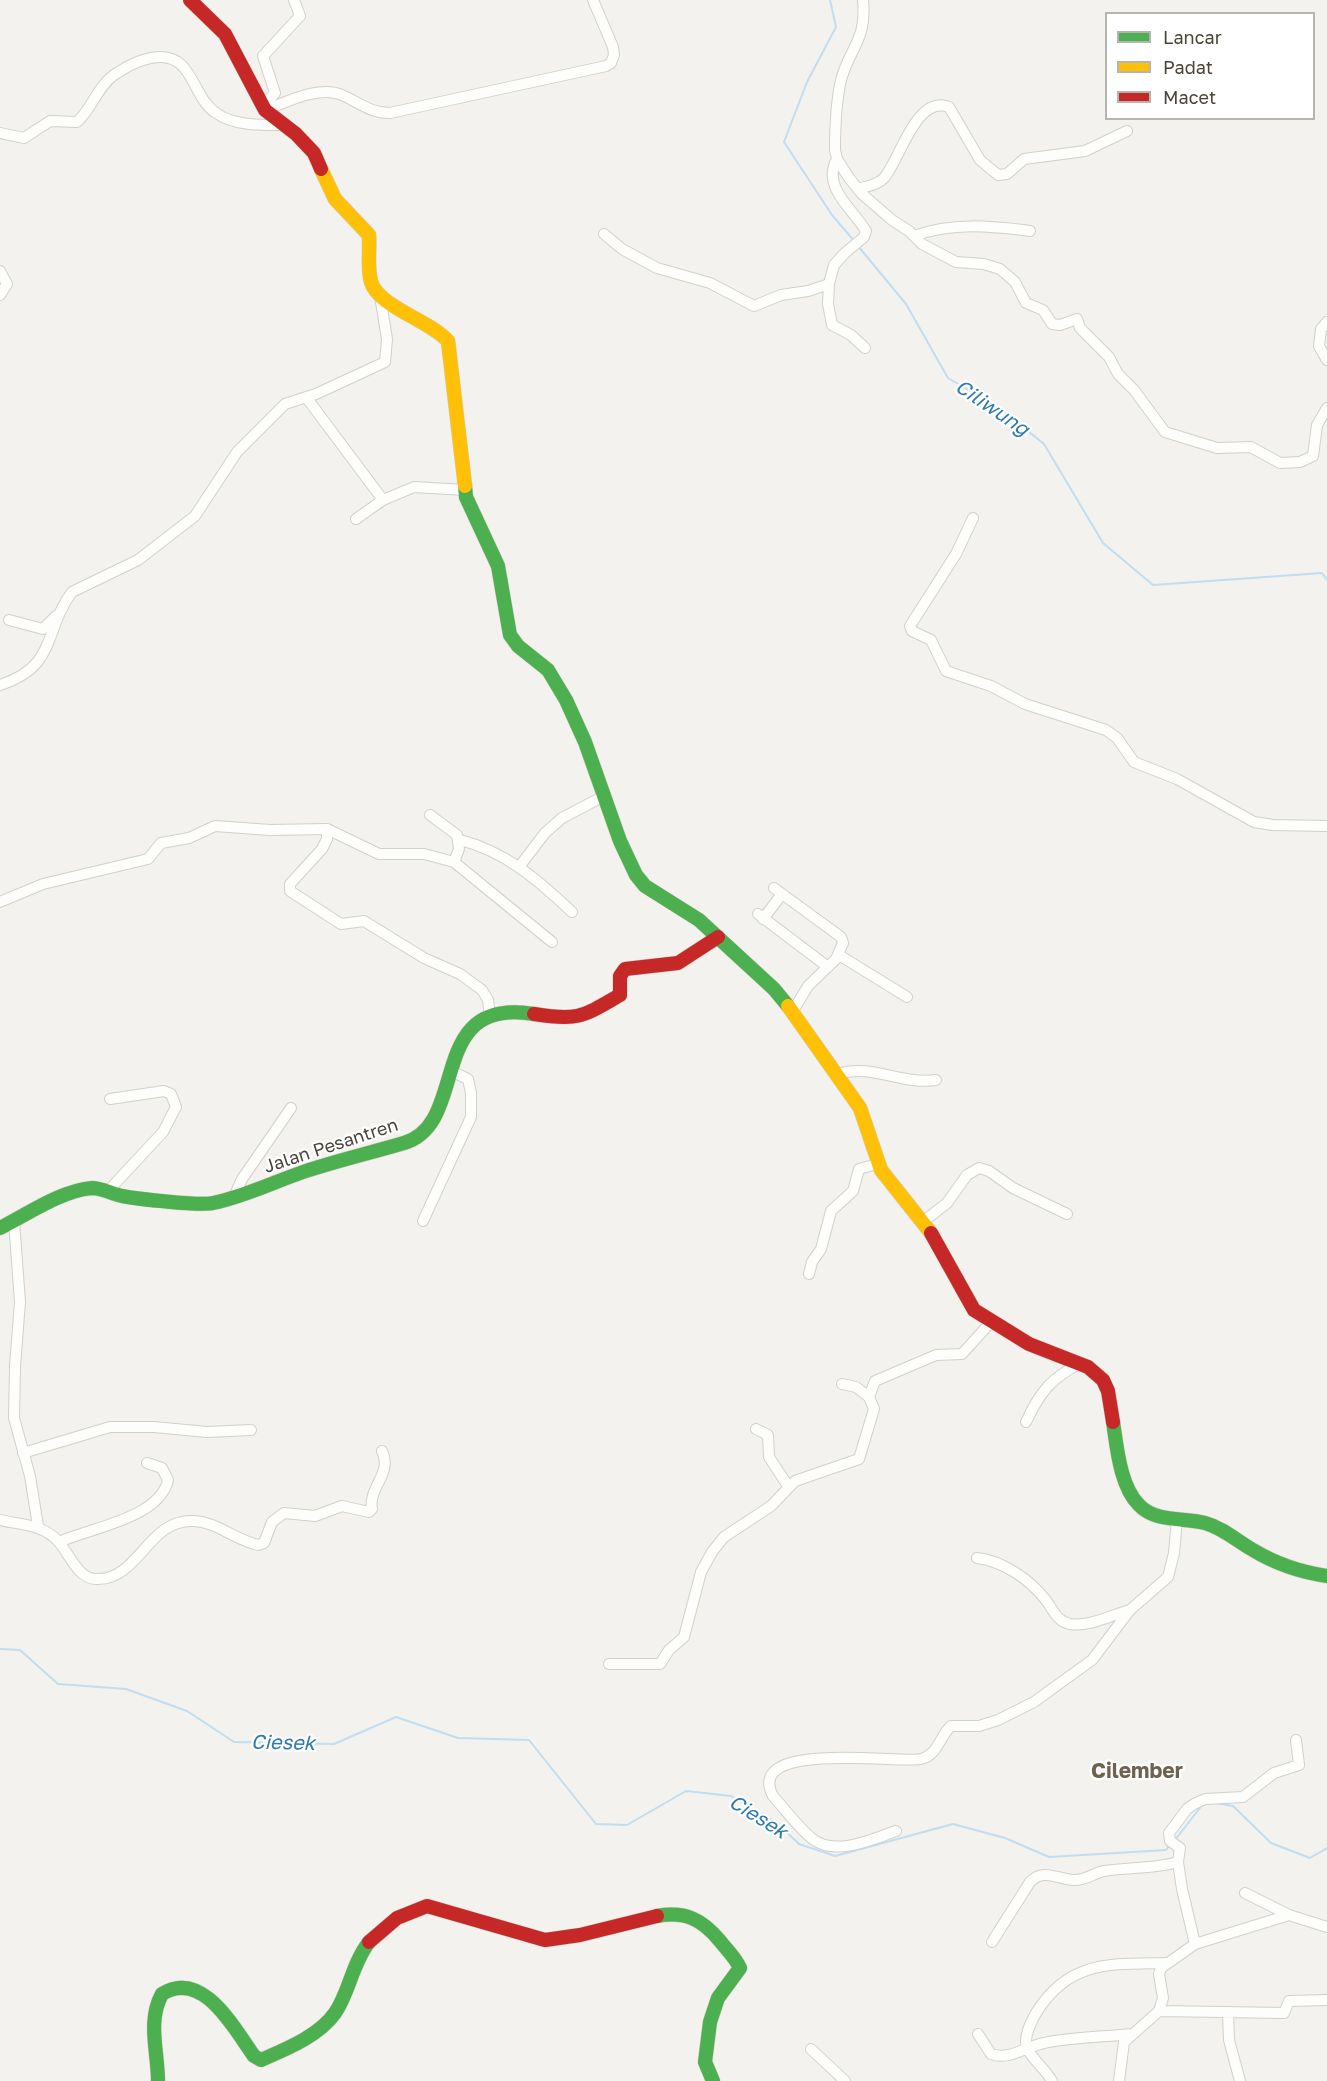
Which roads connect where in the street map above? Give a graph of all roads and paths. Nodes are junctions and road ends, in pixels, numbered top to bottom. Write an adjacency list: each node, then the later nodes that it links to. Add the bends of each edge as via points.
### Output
1 (294, 0): 5 (street, via 300,16 263,56 276,93)
2 (593, 0): 5 (street, via 614,52 606,66 395,113 371,111 342,95 325,92)
3 (863, 0): 9 (street, via 862,34 839,91)
4 (194, 3): 5 (street, via 231,41)
5 (264, 108): 6 (street)
6 (283, 125): 8 (street, via 247,123 219,116 204,102 179,61 162,57 146,59 115,75 77,122 50,121 24,138); 17 (street, via 314,153 335,200 369,235 371,284)
7 (1126, 131): 10 (street, via 1085,152 1024,159 1007,174 998,175 981,160 949,107 940,105 912,126 884,178)
8 (0, 132)
9 (837, 159): 10 (street); 15 (street, via 832,169 836,188 866,229 864,237 834,266)
10 (858, 189): 13 (street)
11 (1030, 231): 13 (street, via 979,225)
12 (604, 234): 15 (street, via 657,268 710,283 754,306)
13 (914, 236): 22 (street, via 958,263 1000,269 1015,282 1026,303 1043,310 1052,324 1077,319 1080,328 1109,357 1161,428 1171,435 1217,448 1251,447 1277,463 1300,462 1313,456 1317,425)
14 (0, 271): 16 (street, via 7,284)
15 (829, 284): 19 (street, via 832,325)
16 (0, 296)
17 (380, 296): 21 (street, via 388,344 385,362); 23 (street, via 435,329 449,343)
18 (1327, 322): 20 (street, via 1321,329 1318,346)
19 (865, 348)
20 (1327, 360)
21 (306, 397): 24 (street); 27 (street, via 285,404 254,433 195,516 138,560 72,592)
22 (1327, 408)
23 (465, 490): 24 (street, via 414,487); 30 (street, via 471,513 498,566 510,635 545,667 560,688)
24 (383, 500): 26 (street)
25 (973, 518): 32 (street, via 956,554 910,626 912,631 931,640 946,671 991,686 1025,704 1106,730 1117,738 1134,762 1177,779 1254,822)
26 (356, 519)
27 (61, 613): 28 (street, via 43,628); 29 (street, via 41,659 18,678)
28 (9, 620)
29 (0, 685)
30 (604, 796): 36 (street, via 562,818); 39 (street, via 640,881)
31 (430, 815): 34 (street)
32 (1327, 826)
33 (327, 829): 35 (street, via 379,854 424,854); 37 (street, via 211,827 189,838 161,843 148,859 43,884); 45 (street, via 325,844 290,884 290,891 341,924 358,920 370,923 424,958 460,974 486,995)
34 (460, 840): 35 (street); 36 (street)
35 (454, 862): 40 (street)
36 (519, 867): 38 (street)
37 (0, 902)
38 (572, 912)
39 (718, 937): 44 (street); 45 (street, via 678,963 625,969 620,976 620,995 585,1016 566,1019 526,1012)
40 (552, 942)
41 (839, 955): 42 (street); 42 (street, via 841,937 778,891 760,916); 43 (street)
42 (828, 967): 44 (street, via 808,986)
43 (907, 998)
44 (793, 1011): 47 (street)
45 (490, 1015): 46 (street, Jalan Pesantren, via 466,1034)
46 (451, 1071): 53 (street, Jalan Pesantren, via 438,1110 413,1139); 56 (street, via 468,1079 472,1112)
47 (837, 1074): 48 (street, via 865,1069 907,1080); 51 (street, via 862,1112)
48 (936, 1080)
49 (110, 1099): 52 (street, via 164,1091 171,1094 176,1107 163,1132)
50 (291, 1108): 53 (street)
51 (877, 1164): 57 (street); 59 (street, via 859,1169 855,1189 831,1211 821,1249)
52 (108, 1191): 53 (street, Jalan Pesantren, via 187,1203 211,1204); 55 (street, Jalan Pesantren, via 93,1188 66,1195)
53 (234, 1197)
54 (1067, 1214): 57 (street, via 979,1168)
55 (14, 1221): 58 (street, Jalan Pesantren); 68 (street, via 20,1302 13,1406)
56 (423, 1221)
57 (924, 1221): 60 (street, via 968,1303)
58 (0, 1227)
59 (809, 1274)
60 (991, 1322): 61 (street, via 1036,1347); 63 (street, via 965,1352 936,1355 880,1378 873,1383)
61 (1081, 1363): 64 (street, via 1056,1376); 71 (street, via 1098,1374 1107,1386 1132,1497 1147,1511)
62 (842, 1384): 63 (street, via 856,1387)
63 (869, 1397): 70 (street, via 874,1409 859,1459)
64 (1026, 1422)
65 (756, 1429): 70 (street, via 768,1435 769,1457)
66 (250, 1430): 68 (street, via 110,1427)
67 (382, 1450): 74 (street, via 385,1468 370,1497 370,1512 342,1506 316,1516 284,1513 273,1521 260,1545 205,1523 183,1522 157,1535 122,1573 96,1579 85,1575)
68 (23, 1453): 73 (street)
69 (147, 1463): 74 (street, via 162,1468 168,1480 152,1503 138,1514)
70 (788, 1486): 78 (street, via 771,1506 724,1537 712,1552 698,1580 687,1631 660,1664)
71 (1177, 1519): 76 (street, via 1206,1523 1283,1566); 77 (street, via 1168,1577)
72 (0, 1520): 73 (street)
73 (38, 1526): 74 (street)
74 (59, 1542)
75 (977, 1558): 77 (street, via 998,1563 1019,1576 1067,1623 1086,1624)
76 (1327, 1576)
77 (1130, 1610): 80 (street, via 1097,1656 1054,1689 987,1724 951,1726 935,1751 923,1759 848,1757 805,1761 780,1767 771,1776 773,1796 816,1841 852,1845)
78 (609, 1664)
79 (1296, 1740): 81 (street, via 1299,1765 1274,1773 1243,1797 1205,1799 1187,1809 1171,1831)
80 (896, 1831)
81 (1178, 1862): 85 (street, via 1106,1871 1080,1880 1039,1875 1030,1882); 86 (street)
82 (1245, 1893): 83 (street)
83 (1289, 1915): 84 (street); 86 (street)
84 (1327, 1927)
85 (992, 1942)
86 (1195, 1944): 87 (street)
87 (1166, 1963): 89 (street, via 1159,1974 1163,1998); 94 (street, via 1103,1966 1065,1978 1032,2020 1026,2038)
88 (1327, 2000): 90 (street, via 1288,2001 1284,2013)
89 (1159, 2011): 90 (street); 92 (street)
90 (1228, 2012): 100 (street, via 1229,2040)
91 (978, 2034): 94 (street, via 994,2055)
92 (1132, 2034): 94 (street, via 1046,2042); 99 (street, via 1124,2042)
93 (811, 2049): 97 (street)
94 (1028, 2049): 98 (street)
95 (158, 2081): 96 (street, via 155,2014 162,1994 182,1988 215,2003 261,2060 331,2019 368,1940 411,1910 427,1906 545,1940 682,1914 703,1922 740,1968 718,1998 710,2022 705,2062)
96 (713, 2081)
97 (845, 2081)
98 (1052, 2081)
99 (1119, 2081)
100 (1240, 2081)

